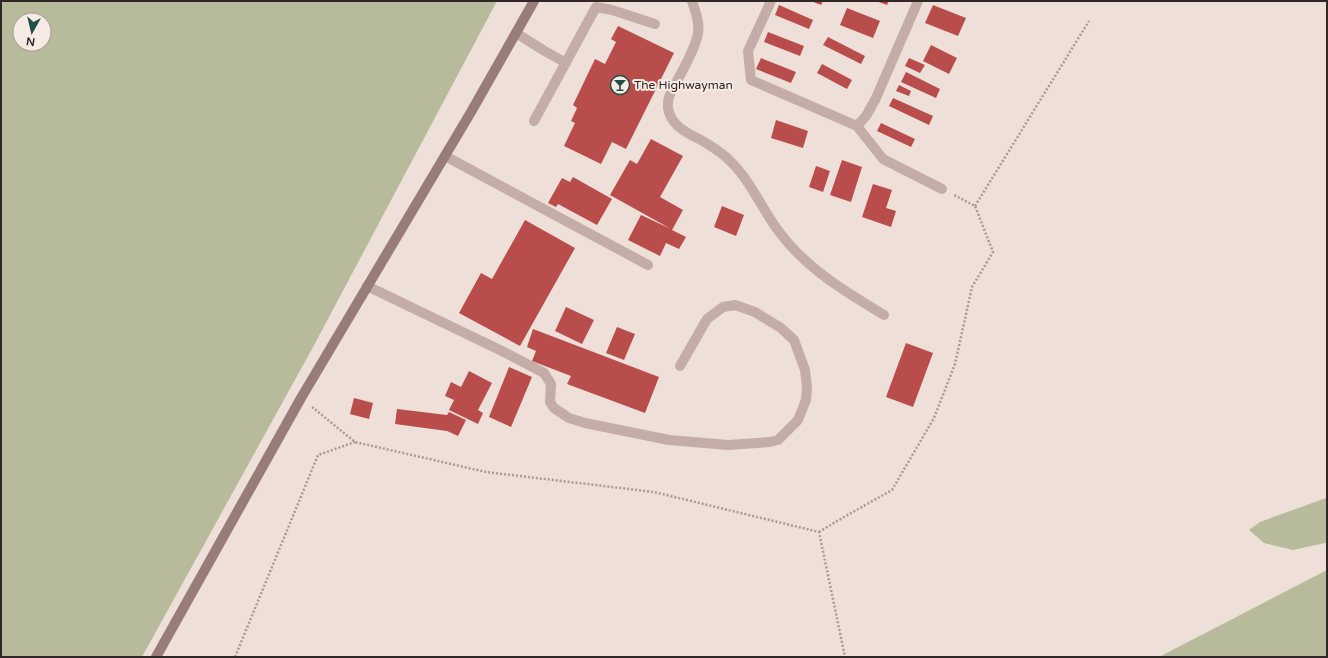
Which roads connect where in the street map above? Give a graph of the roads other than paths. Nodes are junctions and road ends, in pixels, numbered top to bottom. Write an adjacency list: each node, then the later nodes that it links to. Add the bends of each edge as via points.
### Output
1 (534, 1): 6 (main road)
2 (692, 1): 14 (lane, via 697,17 698,34 690,56 667,99 672,121 684,132 706,143 730,160 750,184 780,233 801,257 821,274)
3 (771, 1): 9 (lane, via 748,51 751,80)
4 (918, 1): 9 (lane, via 876,98)
5 (655, 24): 7 (lane, via 596,7)
6 (516, 33): 7 (lane); 10 (main road)
7 (566, 63): 8 (lane)
8 (534, 121)
9 (857, 126): 11 (lane, via 884,159)
10 (445, 156): 12 (lane); 13 (main road)
11 (942, 189)
12 (648, 265)
13 (367, 286): 15 (lane, via 544,372 551,384 550,402 554,408 585,424 668,440 728,445 770,442 778,440 798,420 806,400 805,370 794,340 781,328 755,312 735,304 723,307 707,319); 16 (main road, via 301,398)
14 (884, 315)
15 (680, 366)
16 (156, 657)

